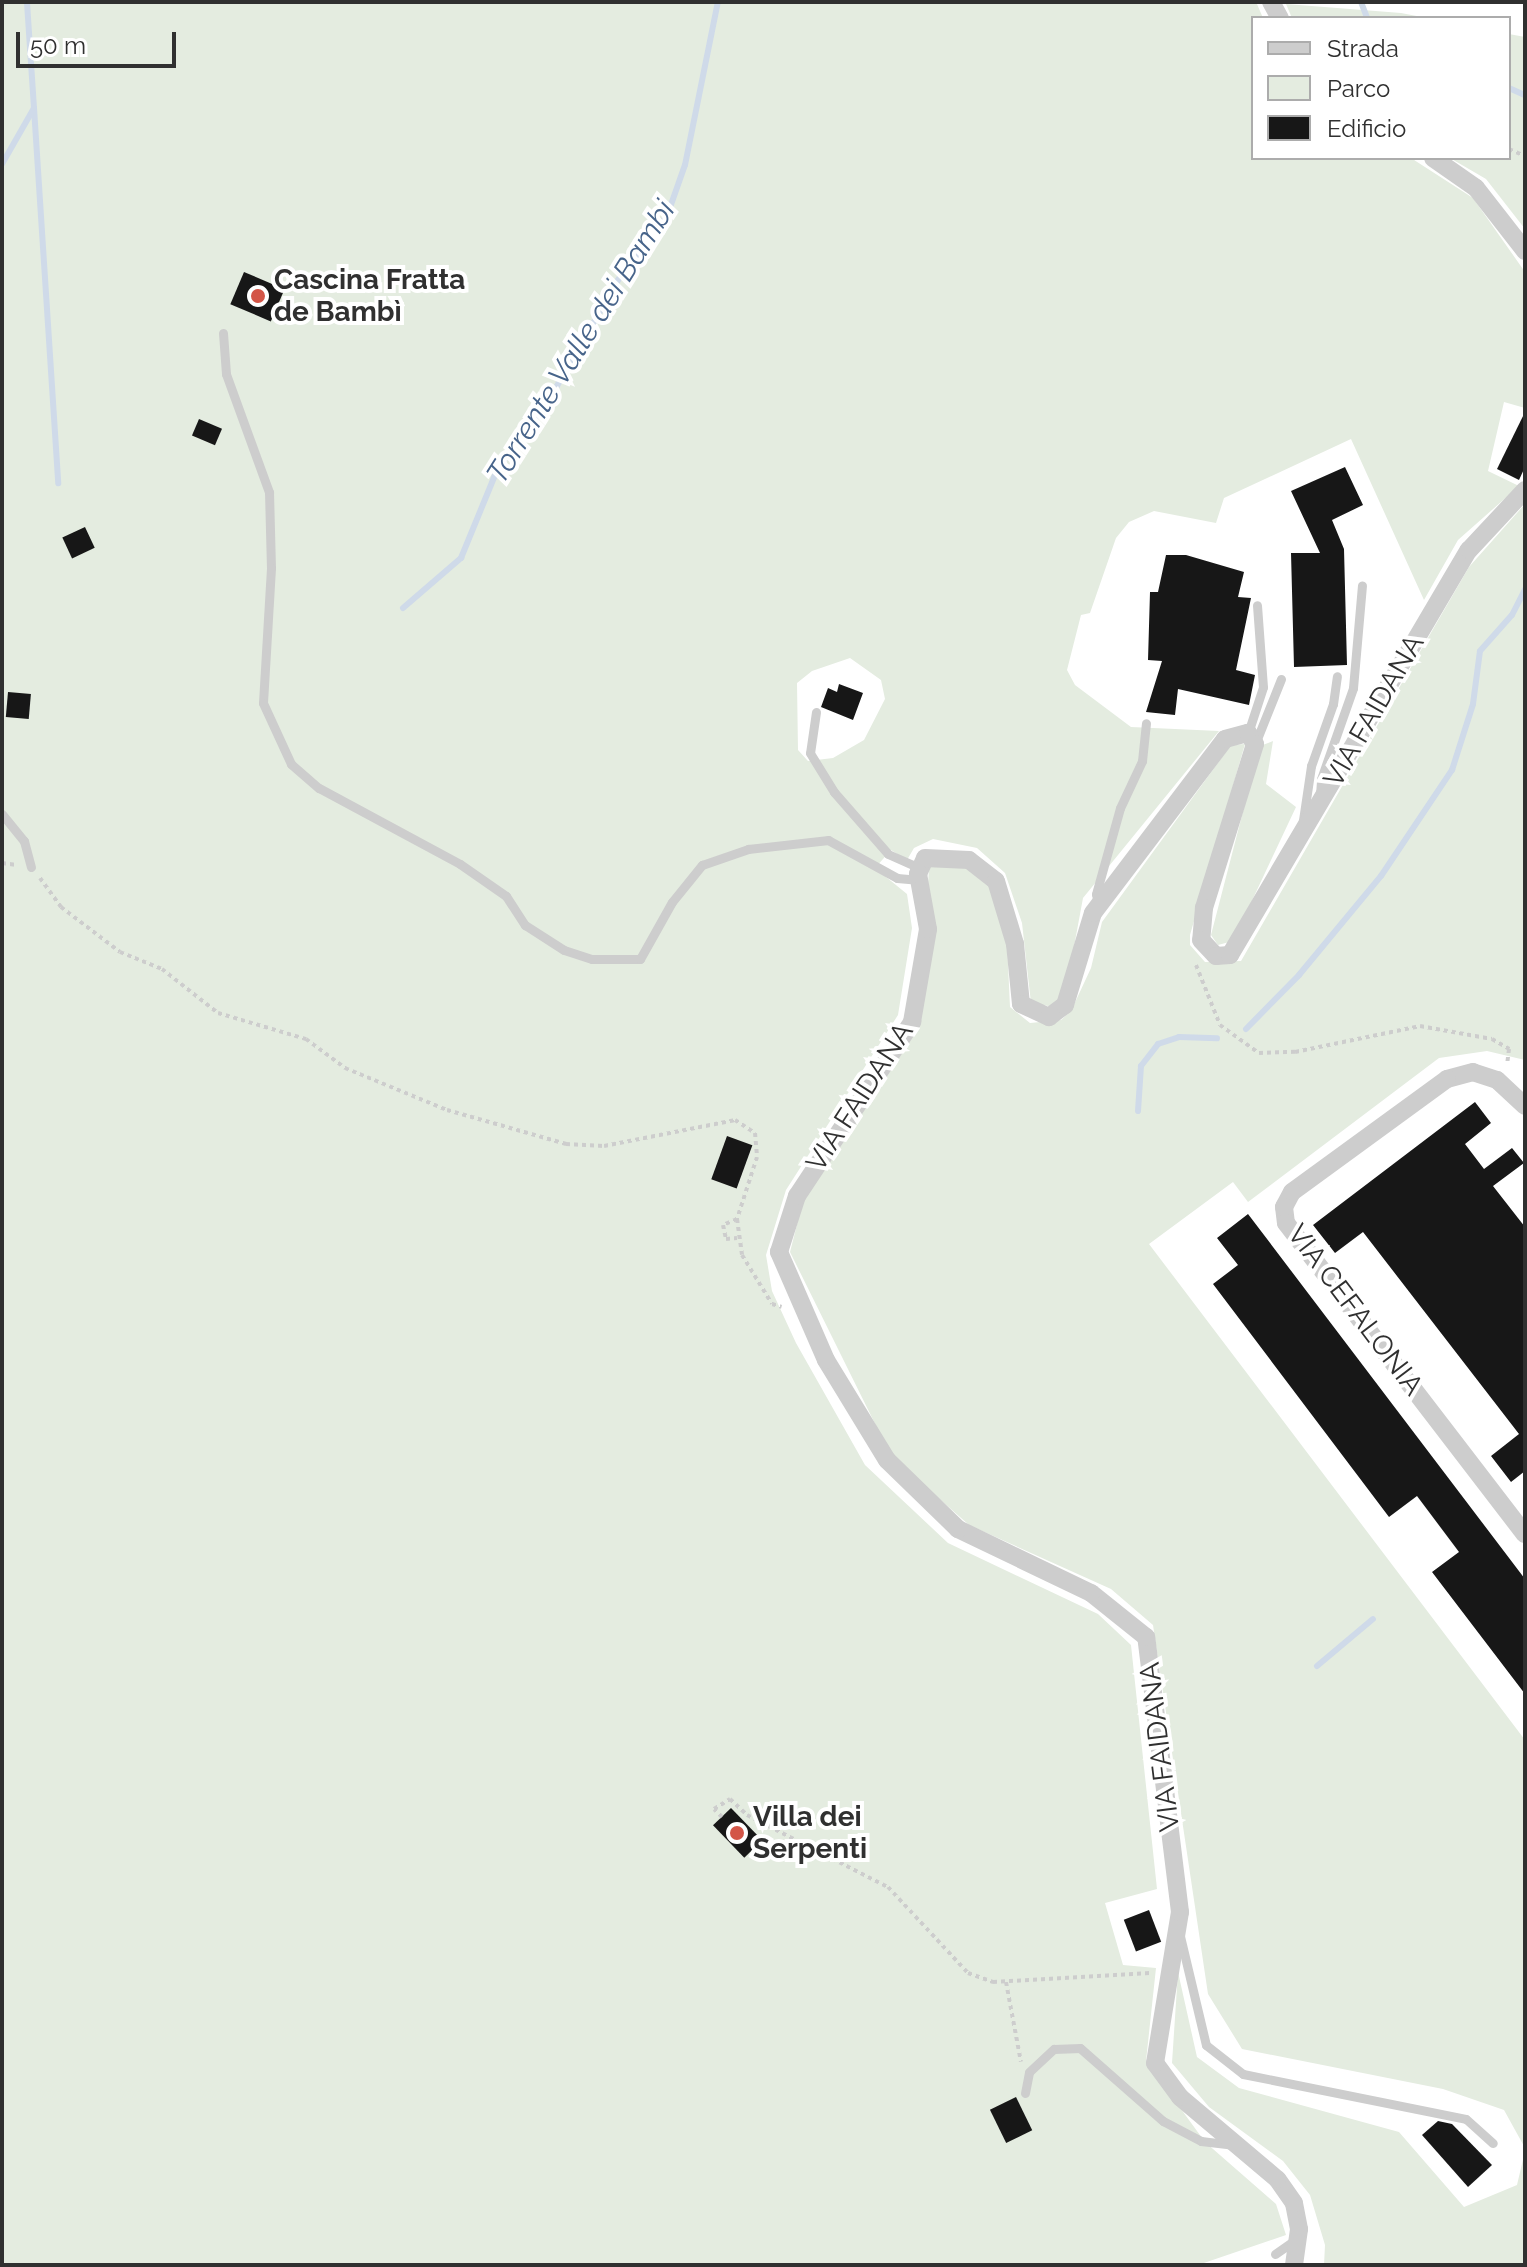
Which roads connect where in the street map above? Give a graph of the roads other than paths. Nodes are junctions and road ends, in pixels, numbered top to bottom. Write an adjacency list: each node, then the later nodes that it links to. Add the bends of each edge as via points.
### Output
1 (1436, 160): 2 (street, via 1476,188)
2 (1525, 251)
3 (223, 333): 16 (lane, via 226,374 269,492 271,568 263,703 291,764 319,788 460,864 506,896 525,925 564,950 592,959 640,959 672,902 702,865 748,849 828,840 897,878)
4 (1525, 490): 12 (street, VIA FAIDANA, via 1469,550)
5 (1362, 585): 12 (lane, via 1353,688 1321,779)
6 (1257, 605): 11 (lane, via 1263,687)
7 (1337, 676): 14 (lane, via 1301,810)
8 (1281, 679): 11 (lane)
9 (816, 712): 16 (lane, via 810,753 834,792 888,854)
10 (1146, 723): 17 (lane, via 1142,761 1120,808 1096,894)
11 (1251, 739): 14 (street, VIA FAIDANA, via 1204,908 1201,940 1216,956 1234,952); 17 (street, via 1225,739)
12 (1320, 806): 14 (street, VIA FAIDANA)
13 (2, 814): 15 (lane, via 24,841)
14 (1303, 835)
15 (31, 867)
16 (920, 874): 17 (street, via 925,858 969,860 996,881 1015,944 1021,1004 1049,1017 1065,1005); 20 (street, VIA FAIDANA, via 928,929 912,1022 797,1196 779,1252 826,1360 887,1460 958,1529 1091,1593 1146,1637)
17 (1098, 906)
18 (1523, 1099): 19 (street, VIA CEFALONIA, via 1497,1080 1473,1072 1447,1079 1292,1192 1284,1207 1286,1223)
19 (1525, 1534)
20 (1177, 1925): 22 (lane, via 1206,2045 1243,2074 1466,2119); 23 (street, VIA FAIDANA, via 1155,2063 1180,2097)
21 (1025, 2093): 23 (lane, via 1028,2077 1054,2049 1080,2048 1163,2121 1201,2141)
22 (1493, 2143)
23 (1241, 2146): 24 (street, VIA FAIDANA, via 1294,2203)
24 (1298, 2237): 25 (lane); 26 (street, VIA FAIDANA)
25 (1275, 2254)
26 (1294, 2265)

